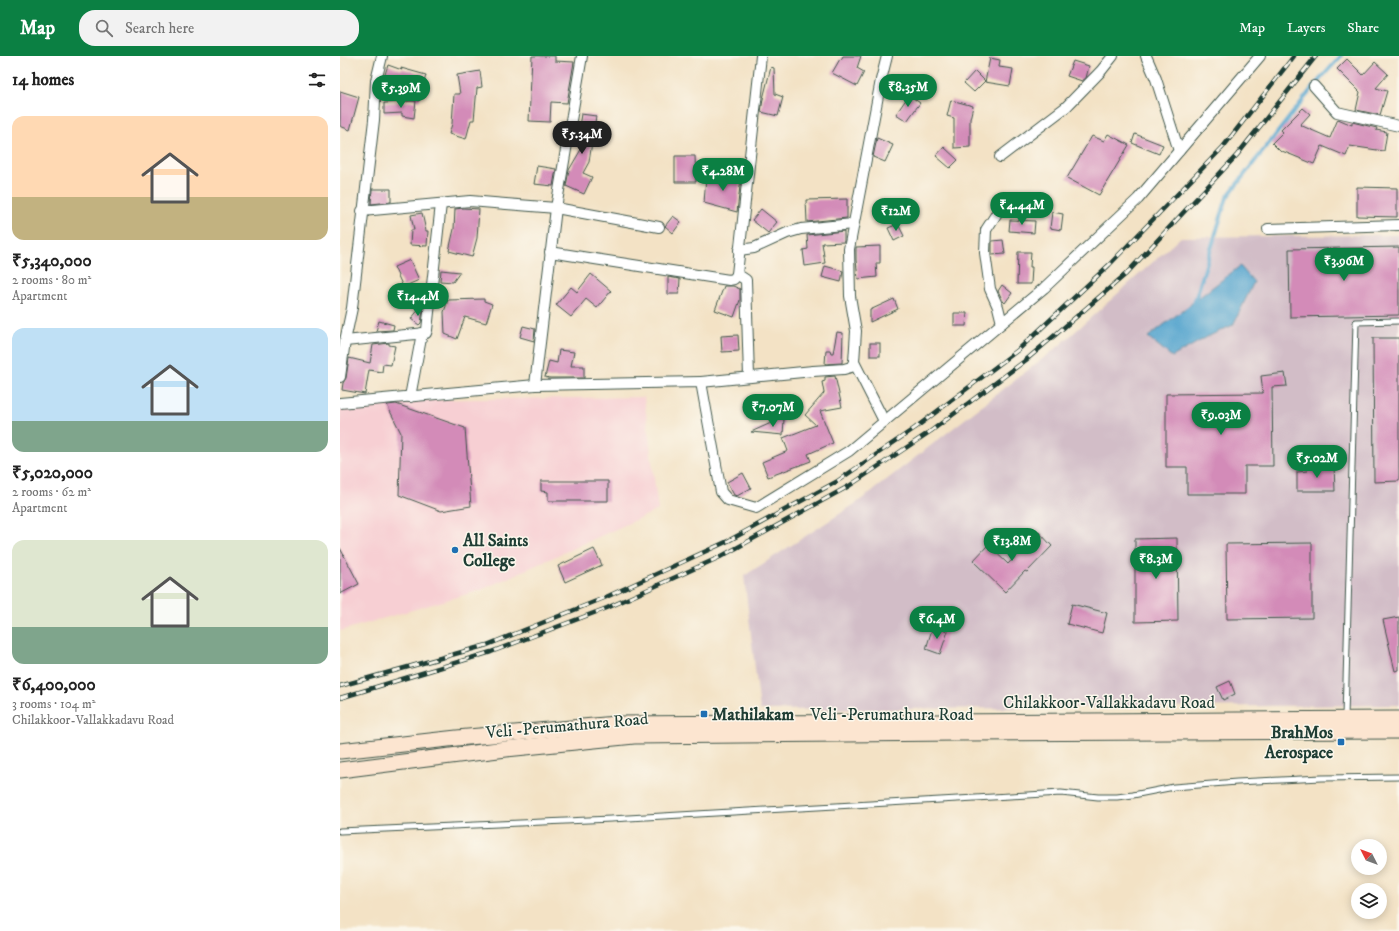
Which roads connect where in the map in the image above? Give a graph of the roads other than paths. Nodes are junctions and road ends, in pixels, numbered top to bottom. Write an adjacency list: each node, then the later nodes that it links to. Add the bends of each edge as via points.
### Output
1 (382, 56): 15 (street, via 376,81 374,120)
2 (582, 56): 14 (street)
3 (761, 56): 20 (street)
4 (886, 56): 16 (street)
5 (1113, 56): 11 (street, via 1066,107)
6 (1146, 56): 10 (street, via 1156,79)
7 (1260, 56): 10 (street)
8 (1314, 86): 9 (street, via 1337,112)
9 (1399, 126)
10 (1178, 152): 24 (street, via 1138,199 1044,288)
11 (1000, 157)
12 (1010, 199): 24 (street, via 986,230 985,253 990,289)
13 (441, 204): 14 (street, via 470,201); 15 (street); 25 (street, via 427,330 426,333)
14 (556, 208): 18 (street); 21 (street)
15 (362, 211): 26 (street, via 352,308)
16 (853, 224): 20 (street, via 801,229 754,248); 27 (street, via 849,249 850,296 856,331)
17 (1399, 225): 19 (street)
18 (659, 227)
19 (1268, 229)
20 (739, 250): 22 (street)
21 (550, 252): 22 (street, via 729,280 734,279); 31 (street)
22 (737, 274): 29 (street, via 746,280)
23 (1399, 321): 35 (lane, via 1356,322)
24 (1002, 323): 34 (street)
25 (422, 333): 26 (street); 32 (street)
26 (345, 341): 28 (street)
27 (854, 362): 29 (street, via 851,367 844,369); 34 (street)
28 (340, 377)
29 (749, 377): 30 (street)
30 (701, 382): 31 (street); 34 (street, via 721,492 728,500 756,508 849,451)
31 (535, 385): 32 (street)
32 (410, 397): 33 (street)
33 (340, 403)
34 (884, 421)
35 (1345, 719): 36 (main road, Chilakkoor-Vallakkadavu Road); 38 (main road, Chilakkoor-Vallakkadavu Road, via 616,724)
36 (1399, 719)
37 (1399, 731): 39 (main road, Veli -Perumathura Road, via 634,736)
38 (340, 751)
39 (340, 770)
40 (1399, 777): 41 (lane, via 1236,782 1174,787 1117,797 1061,793)
41 (340, 832)

